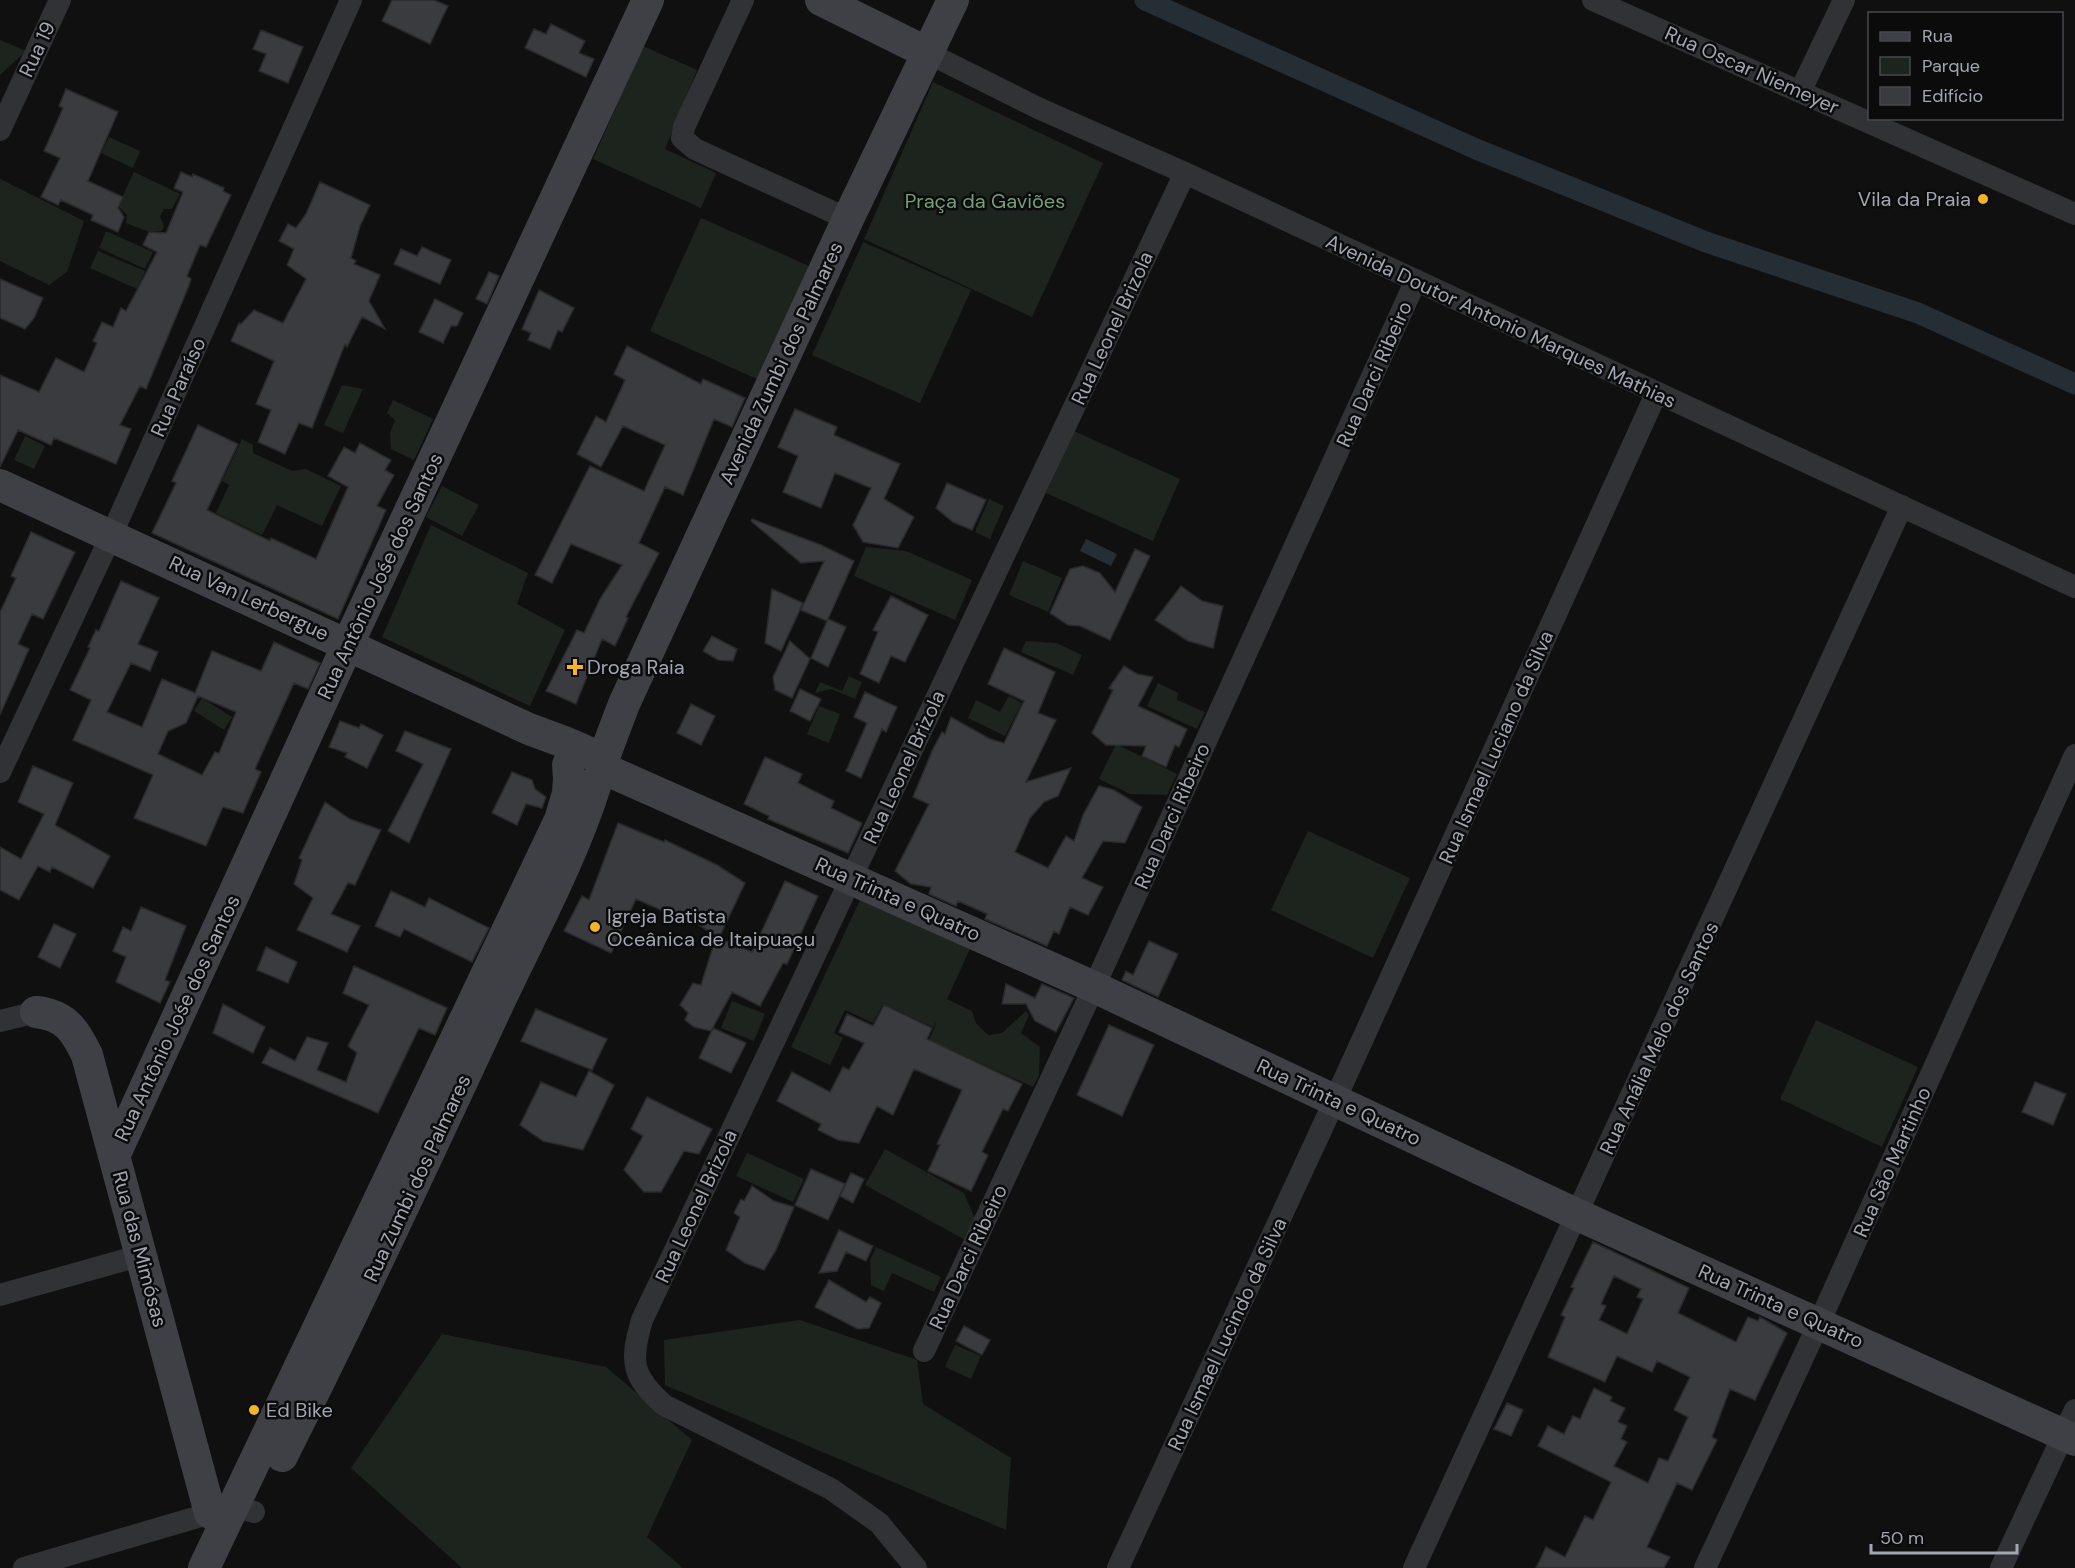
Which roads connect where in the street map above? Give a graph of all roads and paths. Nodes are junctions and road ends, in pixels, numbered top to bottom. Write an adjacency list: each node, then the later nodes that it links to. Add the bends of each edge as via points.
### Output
1 (60, 0): 11 (street, Rua 19)
2 (351, 0): 19 (street, Rua Paraíso)
3 (648, 0): 21 (street, Rua Antônio Jośe dos Santos)
4 (743, 0): 14 (street, via 682,138 696,149)
5 (821, 0): 9 (street)
6 (953, 0): 9 (street, Avenida Zumbi dos Palmares)
7 (1593, 0): 10 (street, Rua Oscar Niemeyer)
8 (1844, 0): 10 (street)
9 (928, 53): 12 (street, Avenida Doutor Antonio Marques Mathias, via 1038,108); 14 (street, Avenida Zumbi dos Palmares)
10 (1800, 92): 13 (street, Rua Oscar Niemeyer)
11 (0, 130)
12 (1185, 173): 15 (street, Avenida Doutor Antonio Marques Mathias); 25 (street, Rua Leonel Brizola)
13 (2075, 214)
14 (848, 219): 23 (street, Avenida Zumbi dos Palmares, via 613,728)
15 (1416, 280): 16 (street, Avenida Doutor Antonio Marques Mathias); 26 (street, Rua Darci Ribeiro)
16 (1656, 394): 18 (street, Avenida Doutor Antonio Marques Mathias); 29 (street, Rua Ismael Luciano da Silva)
17 (0, 485): 19 (street, Rua Van Lerbergue)
18 (1902, 506): 20 (street, Avenida Doutor Antonio Marques Mathias); 31 (street, Rua Anália Melo dos Santos)
19 (111, 536): 21 (street, Rua Van Lerbergue); 24 (street, Rua Paraíso)
20 (2075, 587)
21 (348, 644): 23 (street, Rua Van Lerbergue, via 530,729); 30 (street, Rua Antônio Jośe dos Santos)
22 (2075, 755): 34 (street, Rua São Martinho)
23 (587, 767): 25 (street, Rua Trinta e Quatro); 37 (street, Rua Zumbi dos Palmares, via 568,793 560,820)
24 (0, 772)
25 (851, 877): 26 (street, Rua Trinta e Quatro); 41 (street, Rua Leonel Brizola, via 642,1320 634,1350 638,1374 647,1390 664,1405 831,1489 879,1523)
26 (1094, 987): 29 (street, Rua Trinta e Quatro); 35 (street, Rua Darci Ribeiro)
27 (36, 1012): 28 (street); 30 (street, Rua das Mimósas, via 63,1019 78,1037 87,1055)
28 (0, 1021)
29 (1335, 1100): 31 (street, Rua Trinta e Quatro); 42 (street, Rua Ismael Lucindo da Silva)
30 (115, 1154): 32 (street, Rua das Mimósas)
31 (1578, 1215): 34 (street, Rua Trinta e Quatro); 43 (street, Rua Anália Melo dos Santos)
32 (141, 1255): 33 (street); 37 (street, Rua das Mimósas)
33 (0, 1295)
34 (1819, 1323): 36 (street, Rua Trinta e Quatro); 44 (street, Rua São Martinho)
35 (924, 1351)
36 (2071, 1428): 45 (street)
37 (233, 1510): 38 (street); 39 (street); 40 (street, Rua Zumbi dos Palmares)
38 (24, 1568)
39 (204, 1568)
40 (228, 1568)
41 (916, 1568)
42 (1118, 1568)
43 (1414, 1568)
44 (1705, 1568)
45 (2001, 1568)

